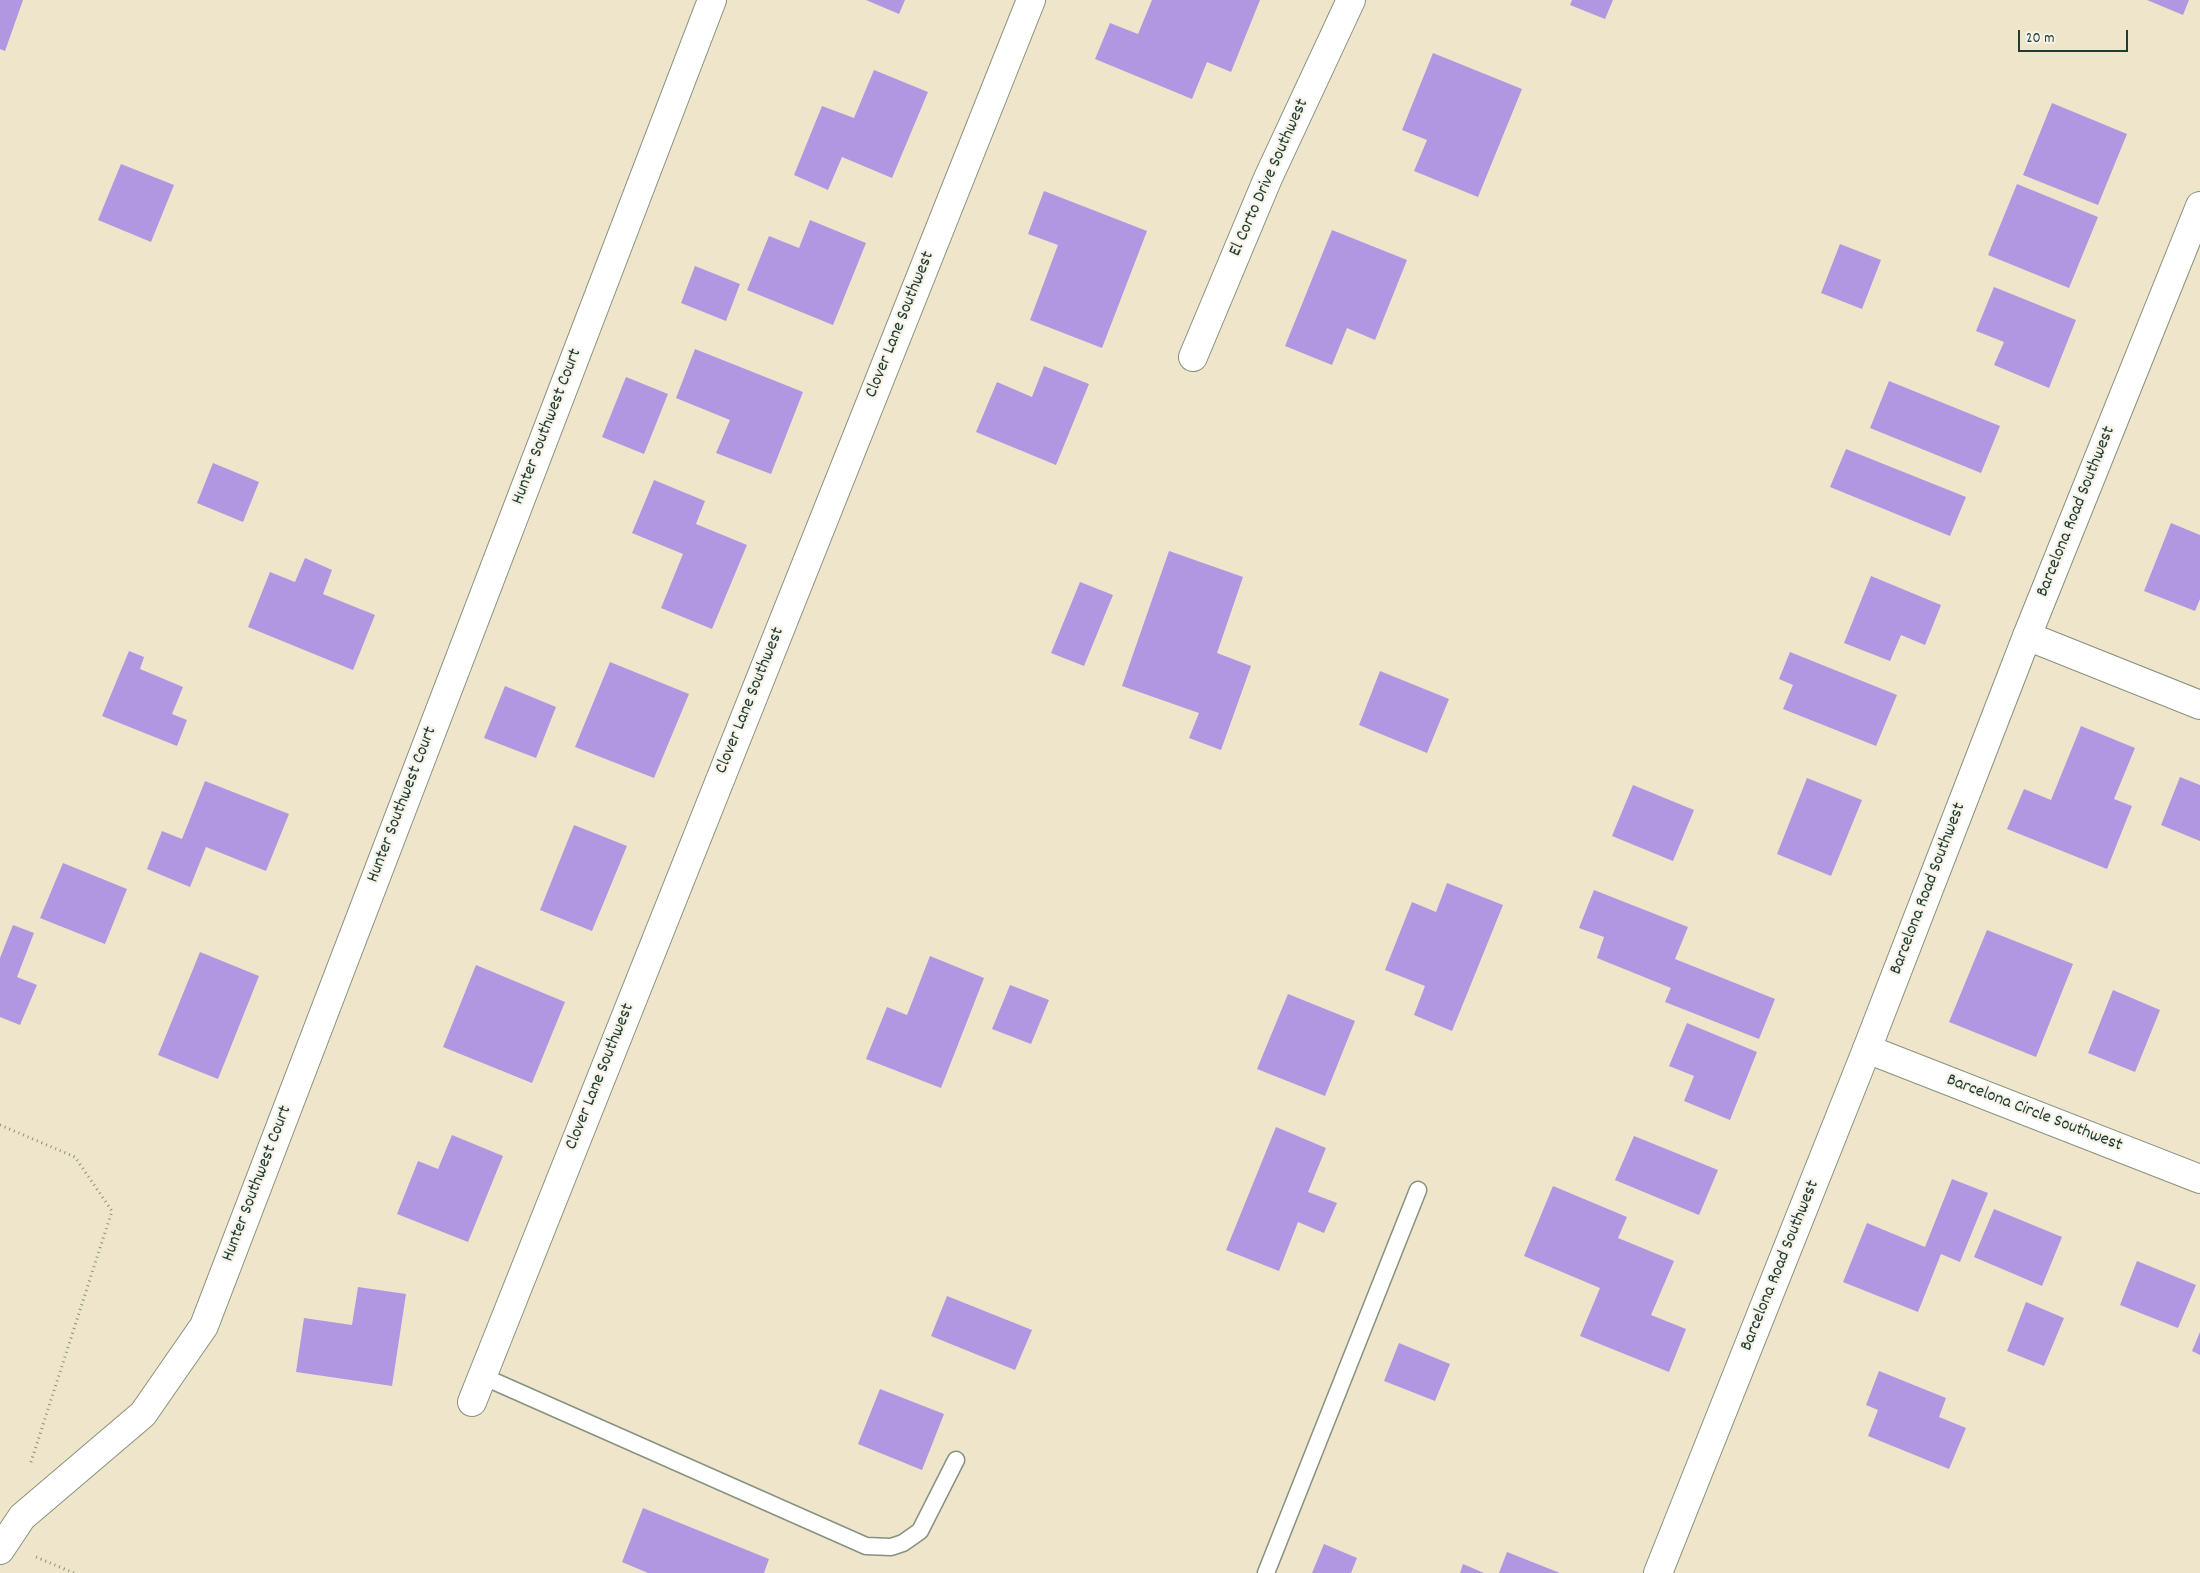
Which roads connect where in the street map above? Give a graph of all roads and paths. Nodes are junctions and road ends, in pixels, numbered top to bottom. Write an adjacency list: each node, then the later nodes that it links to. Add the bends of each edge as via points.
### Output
1 (712, 0): 16 (street, Hunter Southwest Court, via 204,1326 143,1414 22,1517)
2 (1031, 0): 12 (street, Clover Lane Southwest)
3 (1351, 0): 5 (street, El Corto Drive Southwest, via 1268,178)
4 (2200, 206): 6 (street, Barcelona Road Southwest)
5 (1193, 357)
6 (2027, 636): 7 (street); 8 (street, Barcelona Road Southwest)
7 (2200, 705)
8 (1867, 1049): 10 (street, Barcelona Circle Southwest); 19 (street, Barcelona Road Southwest)
9 (0, 1125): 15 (path, via 75,1157 112,1211)
10 (2200, 1179)
11 (1418, 1190): 18 (lane)
12 (482, 1376): 13 (street, Clover Lane Southwest); 14 (lane, via 866,1546 903,1544 920,1530)
13 (472, 1402)
14 (956, 1460)
15 (29, 1467)
16 (2, 1546): 17 (path)
17 (74, 1573)
18 (1266, 1573)
19 (1658, 1573)

